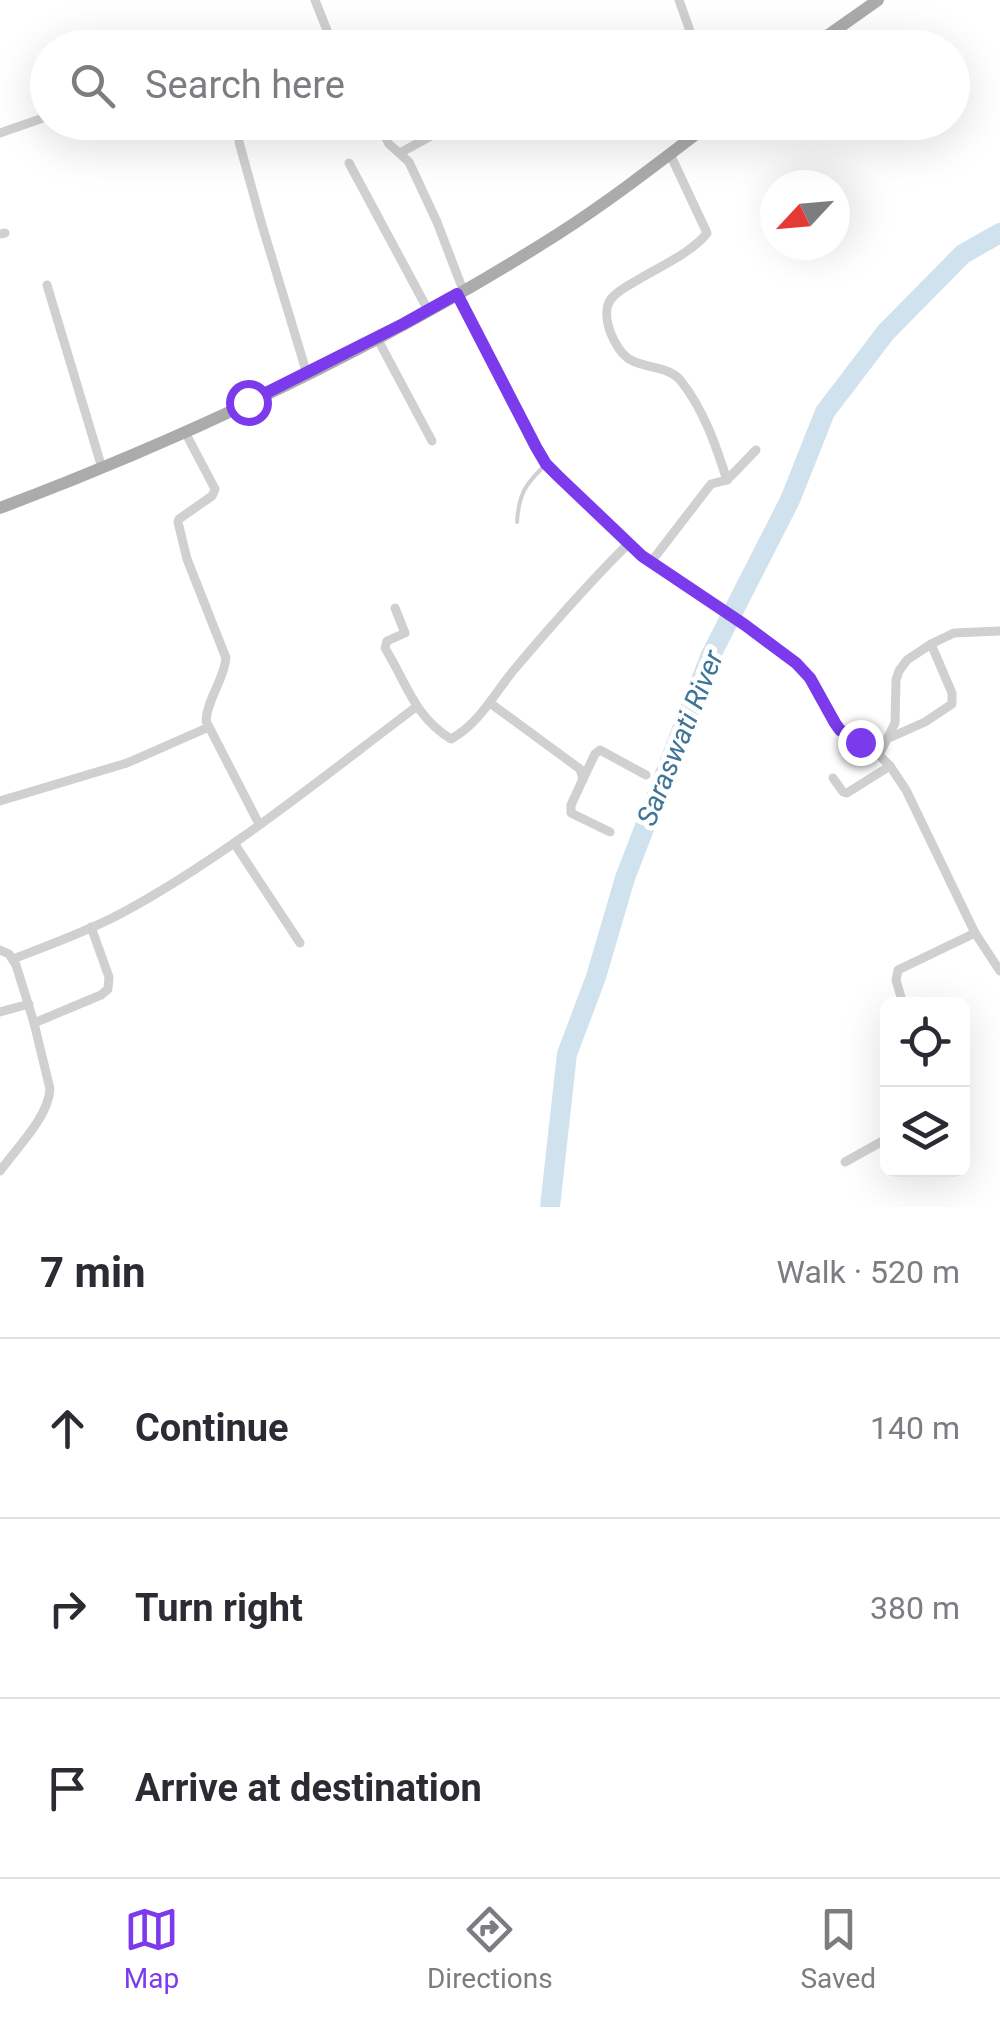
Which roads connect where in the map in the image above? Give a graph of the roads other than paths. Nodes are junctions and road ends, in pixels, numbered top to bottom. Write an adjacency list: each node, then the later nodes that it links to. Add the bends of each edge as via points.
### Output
1 (315, 0): 4 (street)
2 (679, 0): 5 (street)
3 (878, 0): 6 (main road)
4 (327, 30)
5 (690, 30)
6 (836, 30)
7 (30, 123): 8 (street)
8 (0, 133)
9 (387, 140): 13 (street)
10 (422, 140): 13 (street)
11 (688, 140): 14 (main road)
12 (240, 142): 20 (street)
13 (400, 152): 17 (street, via 432,212)
14 (670, 154): 17 (main road, via 561,232); 26 (street, via 707,234 619,291 606,317 628,359 680,381 709,428)
15 (349, 163): 18 (street)
16 (47, 285): 25 (street)
17 (460, 292): 18 (main road); 24 (street)
18 (428, 310): 19 (main road)
19 (377, 338): 20 (main road); 22 (street)
20 (308, 374): 21 (main road)
21 (184, 432): 25 (main road); 36 (street, via 215,490 178,527 226,658 206,712)
22 (432, 441)
23 (756, 450): 26 (street)
24 (546, 464): 28 (lane, via 523,490); 29 (street)
25 (102, 468): 27 (main road)
26 (728, 480): 30 (street, via 712,484)
27 (0, 508)
28 (517, 522)
29 (628, 544): 30 (street); 34 (street)
30 (651, 562): 38 (street, via 805,672 840,730)
31 (394, 608): 35 (street, via 405,633 386,641 386,648)
32 (1000, 631): 33 (street, via 961,632)
33 (931, 644): 37 (street, via 899,671); 37 (street, via 952,704)
34 (490, 702): 35 (street, via 452,740); 42 (street, via 573,763)
35 (416, 707): 44 (street)
36 (209, 727): 43 (street, via 127,763); 44 (street)
37 (889, 738): 38 (street)
38 (879, 756): 39 (street)
39 (890, 766): 41 (street, via 846,792); 48 (street)
40 (646, 775): 42 (street, via 600,750)
41 (832, 778)
42 (582, 779): 45 (street, via 571,813)
43 (0, 801)
44 (259, 824): 46 (street)
45 (610, 832)
46 (234, 843): 47 (street); 49 (street)
47 (92, 928): 51 (street); 56 (street, via 108,988)
48 (975, 933): 52 (street); 53 (street, via 898,970)
49 (300, 943)
50 (1, 947): 51 (street)
51 (13, 959): 54 (street)
52 (1000, 970)
53 (901, 997)
54 (29, 1004): 55 (street); 56 (street)
55 (0, 1012)
56 (34, 1024): 59 (street, via 48,1104)
57 (880, 1142): 58 (street)
58 (845, 1162)
59 (0, 1171)

